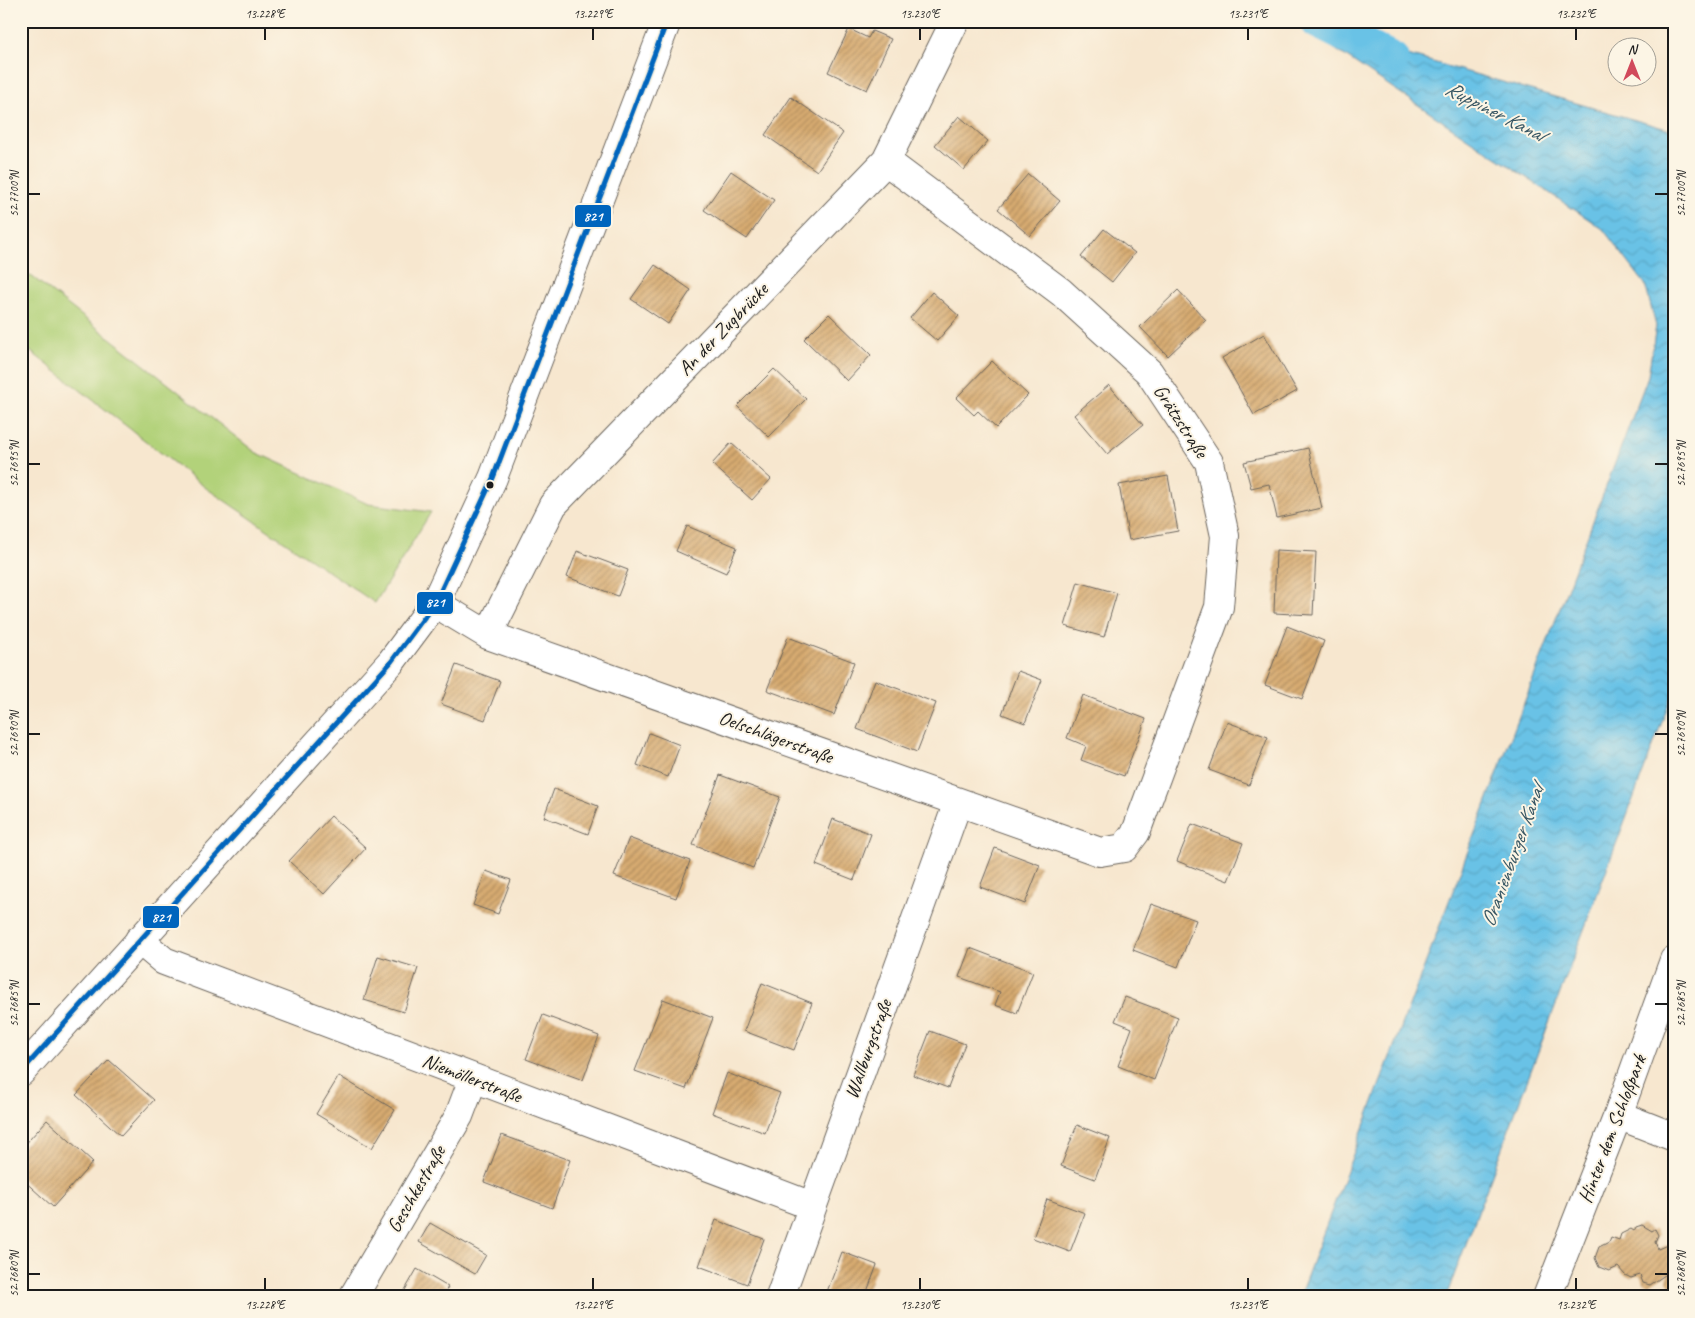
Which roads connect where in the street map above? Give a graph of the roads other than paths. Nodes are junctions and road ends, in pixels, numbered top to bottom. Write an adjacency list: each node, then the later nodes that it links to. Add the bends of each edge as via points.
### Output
1 (667, 21): 4 (street, via 492,478)
2 (955, 21): 3 (street, An der Zugbrücke)
3 (886, 161): 5 (street, An der Zugbrücke, via 552,505); 7 (street, Grätzstraße, via 1061,292 1149,372 1209,462 1225,536 1219,608 1136,832)
4 (435, 603): 5 (street, Oelschlägerstraße); 8 (street, via 391,662)
5 (488, 634): 6 (street, Oelschlägerstraße)
6 (958, 802): 7 (street, Oelschlägerstraße, via 1100,852); 14 (street, Wallburgstraße)
7 (1124, 848)
8 (139, 940): 10 (street); 11 (street, Niemöllerstraße, via 164,961)
9 (1674, 960): 12 (street, Hinter dem Schloßpark)
10 (21, 1072)
11 (473, 1079): 14 (street, Niemöllerstraße); 15 (street, Geschkestraße, via 460,1116)
12 (1618, 1115): 13 (street); 17 (street, Hinter dem Schloßpark)
13 (1674, 1137)
14 (812, 1206): 16 (street, Wallburgstraße)
15 (353, 1297)
16 (780, 1297)
17 (1547, 1297)

